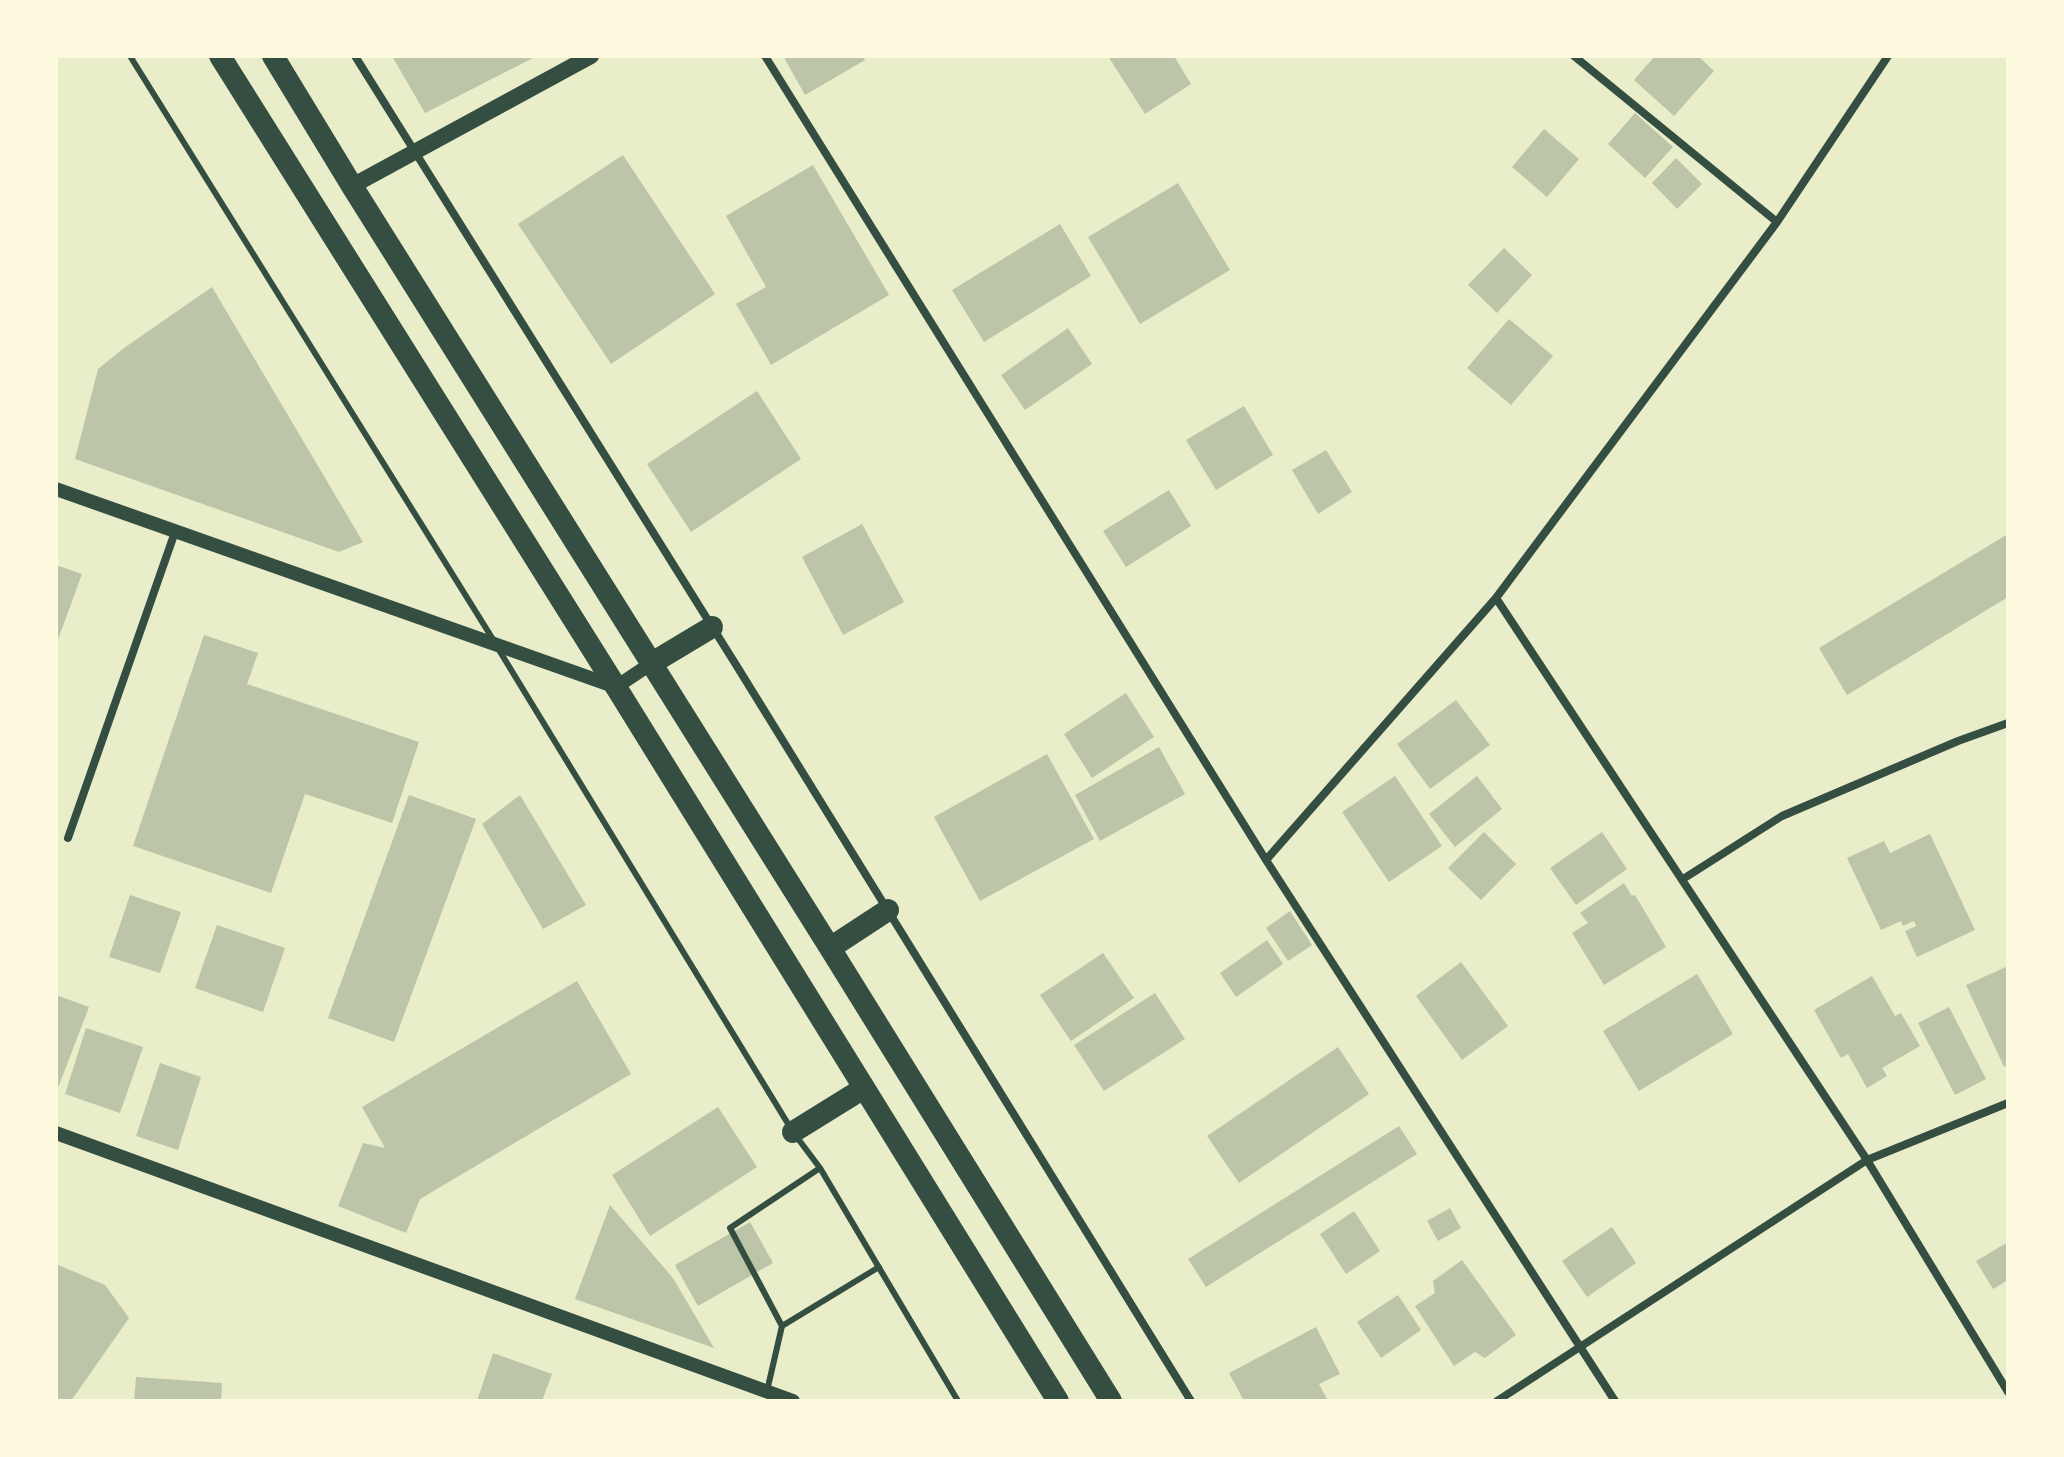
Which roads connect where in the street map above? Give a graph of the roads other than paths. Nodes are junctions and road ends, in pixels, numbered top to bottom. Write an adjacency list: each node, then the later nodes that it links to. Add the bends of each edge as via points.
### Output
1 (130, 56): 16 (lane)
2 (220, 56): 18 (highway)
3 (273, 56): 10 (highway)
4 (355, 56): 9 (street)
5 (591, 56): 9 (main road)
6 (765, 56): 21 (street)
7 (1574, 56): 11 (street)
8 (1888, 56): 11 (street)
9 (415, 153): 10 (main road); 15 (street)
10 (352, 186): 17 (highway)
11 (1777, 222): 14 (street)
12 (56, 489): 13 (street)
13 (175, 532): 16 (street); 20 (street)
14 (1496, 598): 21 (street); 22 (street)
15 (712, 627): 17 (highway); 23 (street)
16 (495, 644): 18 (street); 27 (lane)
17 (652, 663): 18 (street); 24 (highway)
18 (616, 687): 25 (highway)
19 (2008, 723): 22 (street, via 1782,816)
20 (68, 838)
21 (1266, 860): 33 (street)
22 (1683, 879): 29 (street)
23 (888, 910): 24 (highway); 40 (street)
24 (830, 948): 39 (highway)
25 (864, 1088): 27 (highway); 38 (highway)
26 (2008, 1103): 29 (street)
27 (793, 1132): 30 (lane)
28 (56, 1133): 34 (street)
29 (1867, 1160): 33 (street); 35 (street)
30 (820, 1168): 31 (lane); 32 (lane, via 730,1228)
31 (879, 1267): 32 (lane); 37 (lane)
32 (782, 1326): 34 (lane)
33 (1581, 1346): 41 (street); 42 (street)
34 (767, 1391): 36 (street)
35 (2008, 1392)
36 (793, 1401)
37 (958, 1401)
38 (1058, 1401)
39 (1111, 1401)
40 (1191, 1401)
41 (1497, 1401)
42 (1615, 1401)

